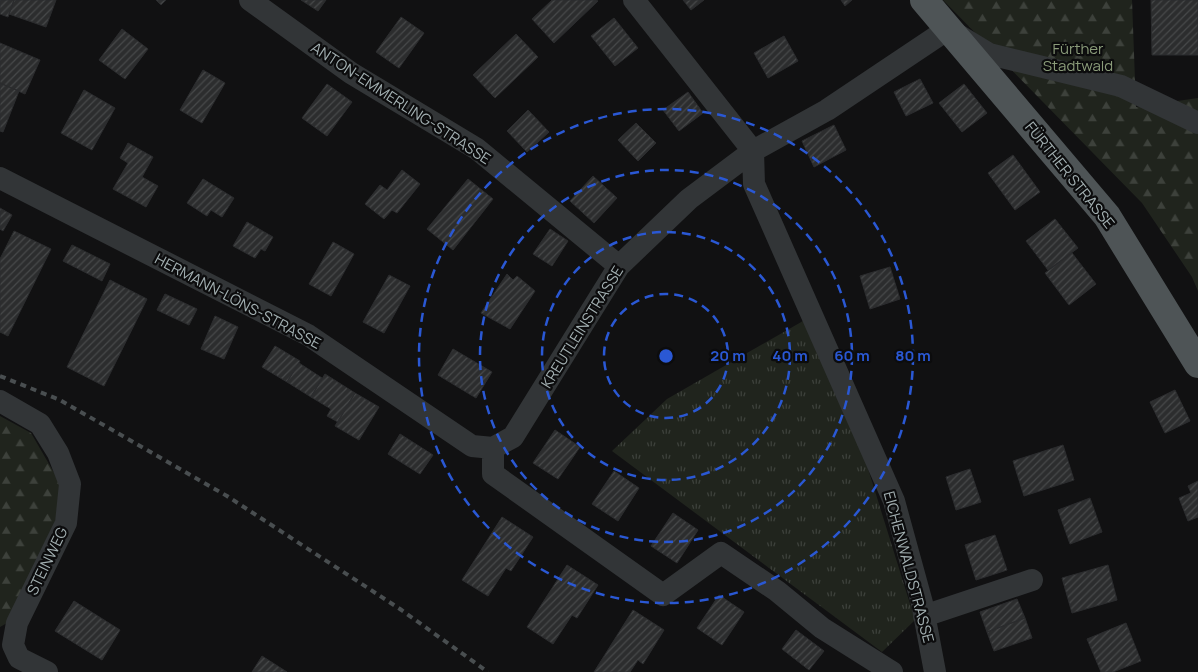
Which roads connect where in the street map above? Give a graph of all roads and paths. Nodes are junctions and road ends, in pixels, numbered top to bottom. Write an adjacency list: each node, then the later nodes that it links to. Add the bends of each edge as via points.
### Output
1 (250, 0): 8 (street, ANTON-EMMERLING-STRASSE, via 351,73 477,149)
2 (634, 0): 6 (street)
3 (924, 0): 4 (main road, FÜRTHER STRASSE)
4 (948, 29): 5 (street, via 989,54 1121,86); 6 (street, KREUTLEINSTRASSE, via 827,110); 9 (main road, FÜRTHER STRASSE, via 1107,216)
5 (1198, 123)
6 (753, 151): 8 (street, KREUTLEINSTRASSE, via 689,200); 13 (street, EICHENWALDSTRASSE, via 754,184 894,501)
7 (0, 178): 11 (street, HERMANN-LÖNS-STRASSE, via 308,335 472,446)
8 (619, 266): 11 (street, KREUTLEINSTRASSE, via 513,437)
9 (1198, 364)
10 (0, 401): 14 (street, STEINWEG, via 40,424 58,453 70,484 66,522 17,623)
11 (493, 448): 16 (street, via 493,474 663,595 721,553 777,591 822,628)
12 (1032, 580): 13 (street)
13 (924, 616): 17 (street, EICHENWALDSTRASSE)
14 (11, 651): 15 (street)
15 (47, 672)
16 (892, 672)
17 (935, 672)

